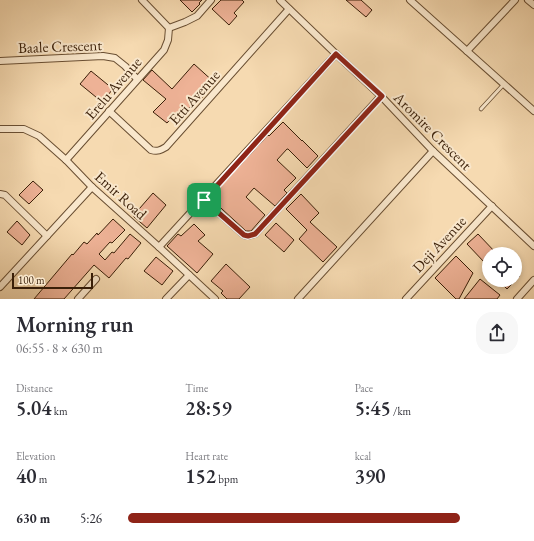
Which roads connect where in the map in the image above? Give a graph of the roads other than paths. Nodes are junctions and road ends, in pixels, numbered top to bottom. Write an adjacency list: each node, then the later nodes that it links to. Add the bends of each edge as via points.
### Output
1 (142, 0): 9 (street)
2 (211, 0): 9 (street, via 197,16)
3 (280, 0): 8 (street, Aromire Crescent)
4 (410, 0): 10 (street)
5 (515, 0): 10 (street)
6 (528, 0): 7 (street)
7 (534, 5)
8 (289, 9): 11 (street, Aromire Crescent); 17 (street, Etti Avenue, via 160,151 151,150)
9 (168, 28): 13 (street, Erelu Avenue, via 168,40 164,50)
10 (467, 50): 14 (street)
11 (336, 54): 15 (street, Aromire Crescent); 24 (street)
12 (0, 61): 13 (street, Baale Crescent, via 103,56 115,58)
13 (137, 79): 17 (street, Erelu Avenue)
14 (504, 84): 16 (lane); 18 (street)
15 (382, 96): 20 (street, Aromire Crescent); 24 (street, via 255,234 244,235)
16 (481, 109)
17 (110, 111): 21 (street, Erelu Avenue)
18 (534, 111)
19 (0, 128): 21 (street, Emir Road, via 24,129 39,136)
20 (433, 151): 25 (street, Aromire Crescent); 36 (street)
21 (66, 160): 22 (street, Emir Road)
22 (92, 187): 26 (street); 28 (street, Emir Road)
23 (0, 194): 26 (street, via 5,195)
24 (204, 200): 28 (street)
25 (492, 206): 27 (street, Aromire Crescent); 37 (street, Deji Avenue)
26 (47, 236): 32 (street)
27 (534, 246)
28 (159, 247): 29 (street, Emir Road)
29 (189, 275): 34 (street); 35 (street, Emir Road)
30 (96, 280): 33 (street)
31 (534, 280): 38 (street)
32 (0, 287)
33 (78, 299)
34 (166, 299)
35 (215, 299)
36 (298, 299)
37 (406, 299)
38 (516, 299)

